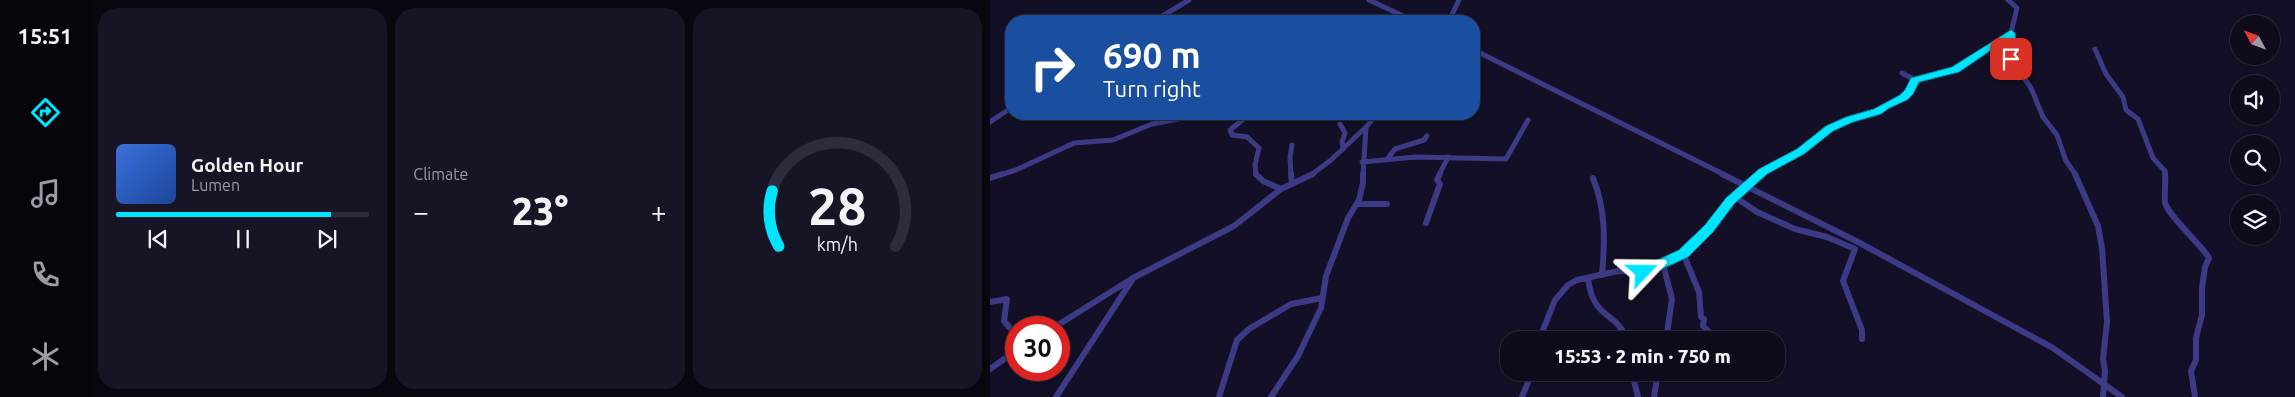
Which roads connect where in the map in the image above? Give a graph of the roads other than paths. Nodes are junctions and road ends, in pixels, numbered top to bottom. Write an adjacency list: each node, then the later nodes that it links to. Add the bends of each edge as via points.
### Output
1 (1189, 0): 5 (street)
2 (1369, 0): 6 (street)
3 (1459, 0): 7 (street)
4 (2008, 0): 8 (street, via 2017,8 2012,17 2014,26)
5 (1164, 15)
6 (1401, 15)
7 (1452, 15)
8 (2011, 33): 12 (street, via 1955,70); 55 (street, via 2014,50 2011,59 2031,88 2043,117 2057,135 2098,226 2107,322 2103,359)
9 (2095, 49): 64 (street, via 2106,74 2123,97 2126,110 2138,119 2153,158 2165,171 2168,210 2210,258 2205,267 2196,360 2191,371)
10 (1480, 53): 30 (street)
11 (1902, 73): 12 (street)
12 (1914, 80): 30 (street, via 1904,98 1878,112 1829,129 1800,151 1763,171)
13 (1005, 112): 18 (street)
14 (1173, 120): 27 (street, via 1152,124 1113,140 1074,143 1016,170)
15 (1242, 120): 31 (street, via 1230,130 1232,135 1246,135 1259,148 1252,164 1255,174)
16 (1372, 120): 20 (street)
17 (1528, 120): 24 (street, via 1506,159)
18 (990, 122)
19 (1340, 124): 23 (street, via 1345,133)
20 (1366, 127): 23 (street); 26 (street)
21 (1427, 136): 25 (street, via 1424,140 1395,149)
22 (1292, 145): 29 (street)
23 (1343, 149): 29 (street, via 1309,176)
24 (1448, 157): 25 (street); 35 (street, via 1437,180 1440,184)
25 (1388, 158): 26 (street)
26 (1362, 162): 33 (street, via 1363,183)
27 (990, 178)
28 (1593, 178): 38 (street, via 1604,214)
29 (1292, 184): 31 (street)
30 (1747, 186): 32 (street); 55 (street, via 2053,348)
31 (1281, 189): 39 (street, via 1234,226)
32 (1735, 196): 36 (street); 49 (street, via 1756,212 1855,249 1843,281 1862,330)
33 (1357, 204): 34 (street); 41 (street, via 1348,218 1329,267)
34 (1387, 204)
35 (1426, 223)
36 (1683, 253): 37 (street); 48 (street, via 1695,277 1702,301 1703,326)
37 (1663, 264): 38 (street, via 1643,272 1618,271); 47 (street, via 1672,299)
38 (1602, 275): 40 (street)
39 (1133, 278): 43 (street); 56 (street)
40 (1588, 278): 45 (street, via 1568,285 1555,300); 46 (street, via 1593,304)
41 (1322, 298): 57 (street, via 1291,304 1237,340); 58 (street, via 1313,327)
42 (990, 302): 44 (street, via 1007,300)
43 (1070, 317)
44 (1005, 322)
45 (1543, 331)
46 (1623, 331)
47 (1667, 331)
48 (1708, 331)
49 (1862, 339)
50 (1005, 358): 51 (street)
51 (990, 368)
52 (1528, 381): 59 (street)
53 (1634, 381): 60 (street)
54 (1657, 381): 61 (street)
55 (2105, 385): 62 (street); 63 (street)
56 (1056, 397)
57 (1219, 397)
58 (1271, 397)
59 (1522, 397)
60 (1638, 397)
61 (1654, 397)
62 (2103, 397)
63 (2122, 397)
64 (2195, 397)

